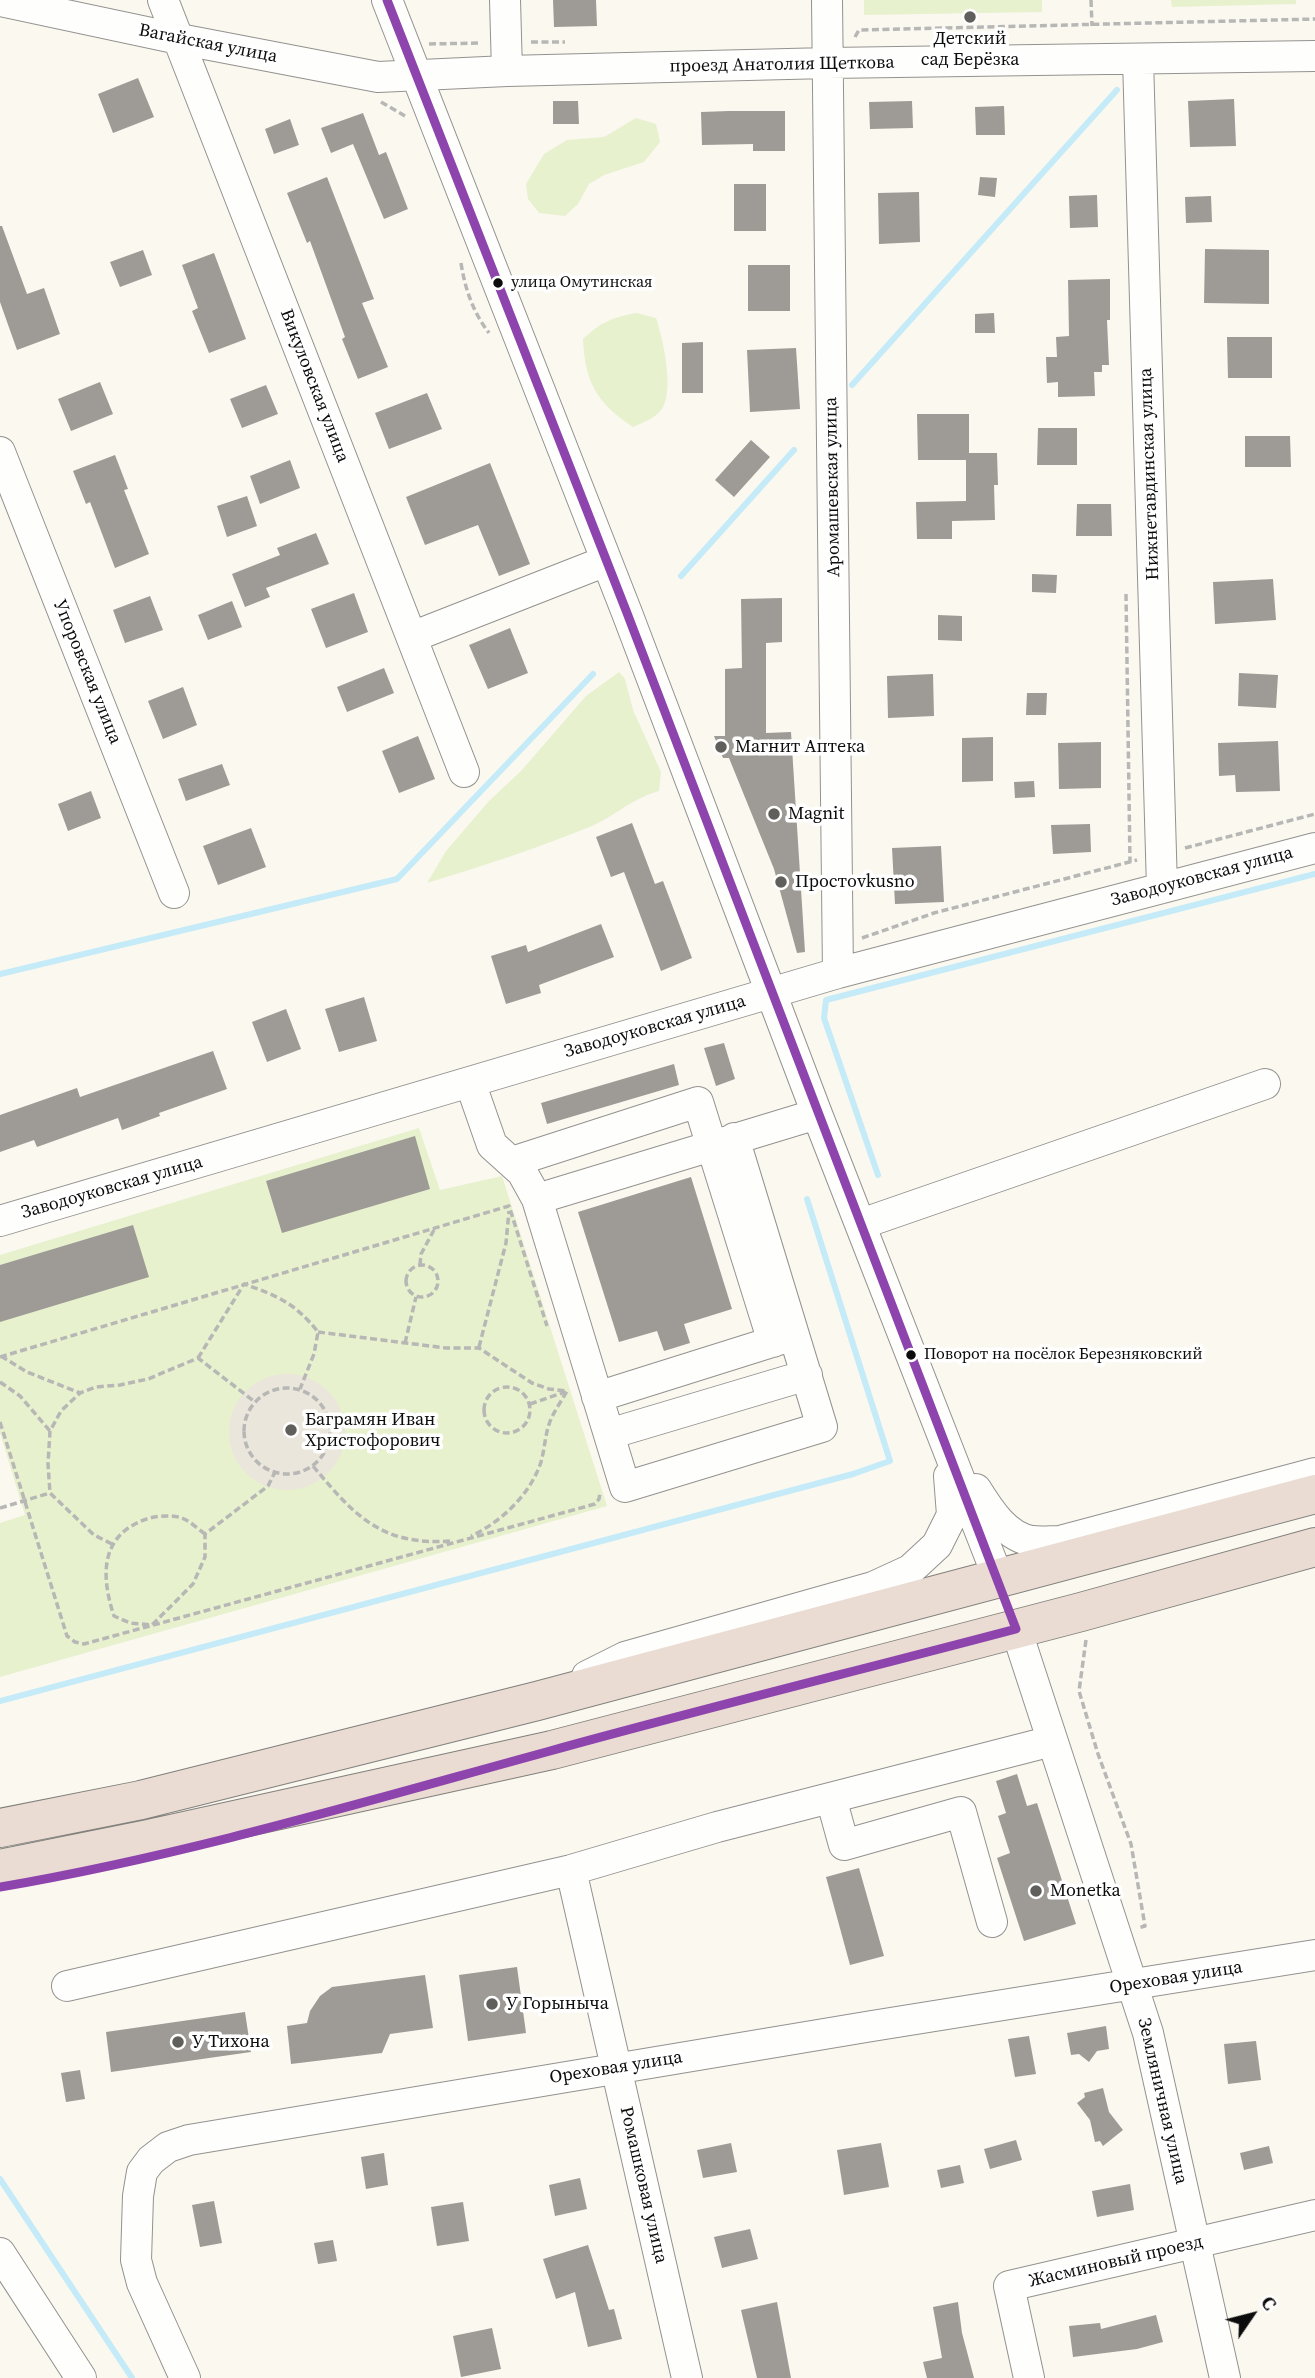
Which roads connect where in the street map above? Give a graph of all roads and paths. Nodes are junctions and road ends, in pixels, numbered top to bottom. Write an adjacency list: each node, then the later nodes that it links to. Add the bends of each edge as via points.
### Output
1 (163, 0): 8 (street, Викуловская улица)
2 (387, 0): 13 (street)
3 (505, 0): 12 (street)
4 (827, 0): 11 (street, Аромашевская улица)
5 (1091, 0): 7 (path)
6 (0, 1): 8 (street, Вагайская улица)
7 (1092, 26)
8 (179, 39): 13 (street, Вагайская улица, via 378,77); 16 (street, Викуловская улица)
9 (1315, 56): 10 (street, проезд Анатолия Щеткова)
10 (1138, 59): 11 (street, проезд Анатолия Щеткова); 20 (street, Нижнетавдинская улица)
11 (828, 63): 12 (street, проезд Анатолия Щеткова); 23 (street, Аромашевская улица)
12 (507, 71): 13 (street, проезд Анатолия Щеткова)
13 (418, 76): 15 (street)
14 (0, 452): 22 (street, Упоровская улица)
15 (606, 561): 16 (street); 24 (street)
16 (412, 637): 17 (street, Викуловская улица)
17 (464, 772)
18 (1315, 814): 20 (path)
19 (1315, 848): 21 (street, Заводоуковская улица)
20 (1160, 854): 21 (street, Нижнетавдинская улица); 23 (path, via 934,913 858,940)
21 (1161, 888): 23 (street, Заводоуковская улица)
22 (174, 893)
23 (838, 962): 24 (street, Заводоуковская улица)
24 (772, 993): 25 (street, Заводоуковская улица); 27 (street)
25 (470, 1082): 29 (street, via 492,1145); 31 (street, Заводоуковская улица)
26 (1265, 1084): 32 (street)
27 (817, 1114): 28 (street); 32 (street)
28 (723, 1142): 29 (street, via 698,1102); 30 (street); 39 (street)
29 (512, 1162): 30 (street, via 522,1172)
30 (523, 1203): 33 (path); 38 (path); 41 (path, via 506,1243); 49 (street)
31 (0, 1221)
32 (861, 1224): 55 (street)
33 (435, 1228): 34 (path); 35 (path)
34 (420, 1265): 36 (path, via 408,1272 405,1282); 36 (path, via 436,1272 438,1283 430,1296)
35 (244, 1284): 37 (path, via 303,1312); 42 (path); 43 (path)
36 (417, 1297): 40 (path)
37 (318, 1332): 40 (path); 46 (path)
38 (551, 1338)
39 (784, 1339): 44 (street); 49 (street)
40 (405, 1343): 41 (path)
41 (478, 1348): 47 (path, via 532,1382)
42 (0, 1357): 48 (path)
43 (198, 1358): 48 (path, via 148,1379); 50 (path)
44 (807, 1375): 54 (street); 54 (street, via 822,1427 625,1487)
45 (0, 1382): 53 (path, via 20,1396)
46 (300, 1389): 50 (path, via 276,1389); 56 (path, via 313,1395 329,1417 328,1444)
47 (567, 1391): 49 (path); 51 (path); 65 (path, via 551,1420 533,1481 513,1507 487,1528)
48 (80, 1393): 53 (path, via 61,1410)
49 (584, 1400): 54 (street)
50 (255, 1402): 57 (path, via 247,1414 246,1443 252,1456)
51 (530, 1404): 51 (path, via 518,1390 503,1387 489,1395 484,1417 500,1433 516,1432 528,1423)
52 (0, 1422): 62 (path)
53 (50, 1431): 59 (path)
54 (609, 1434)
55 (946, 1444): 58 (street, via 987,1507 1006,1528 1030,1541 1060,1541); 68 (street); 71 (street, via 951,1515 937,1545 910,1570 873,1587 625,1657)
56 (313, 1466): 57 (path, via 288,1474); 65 (path, via 355,1514 380,1529 410,1540)
57 (275, 1472): 64 (path, via 268,1486)
58 (1315, 1473)
59 (50, 1493): 62 (path); 66 (path, via 94,1535)
60 (600, 1493): 65 (path, via 595,1504)
61 (1315, 1494): 68 (highway)
62 (24, 1501): 63 (path); 69 (path, via 67,1636 84,1644)
63 (0, 1508)
64 (205, 1534): 66 (path, via 182,1518 150,1517 126,1528); 69 (path, via 205,1557 193,1584)
65 (461, 1540): 69 (path)
66 (111, 1544): 69 (path, via 107,1594 114,1616)
67 (1315, 1548): 70 (highway)
68 (999, 1580): 70 (highway); 71 (highway)
69 (152, 1625)
70 (1016, 1629): 72 (street, Земляничная улица); 75 (highway, via 552,1750)
71 (537, 1701): 74 (highway, via 141,1800)
72 (1052, 1741): 73 (street); 79 (street, Земляничная улица)
73 (831, 1797): 76 (street); 77 (street, via 844,1845 961,1812)
74 (0, 1828)
75 (0, 1869)
76 (571, 1870): 80 (street); 81 (street, Ромашковая улица)
77 (992, 1922)
78 (1315, 1955): 79 (street, Ореховая улица)
79 (1134, 1985): 81 (street, Ореховая улица); 83 (street, Земляничная улица)
80 (67, 1986)
81 (617, 2068): 86 (street, Ореховая улица, via 168,2147 142,2172 136,2260); 87 (street, Ромашковая улица)
82 (1315, 2215): 83 (street, Жасминовый проезд)
83 (1194, 2244): 88 (street, Жасминовый проезд, via 1009,2286); 89 (street, Земляничная улица)
84 (0, 2253): 85 (street)
85 (81, 2378)
86 (185, 2378)
87 (687, 2378)
88 (1029, 2378)
89 (1225, 2378)

